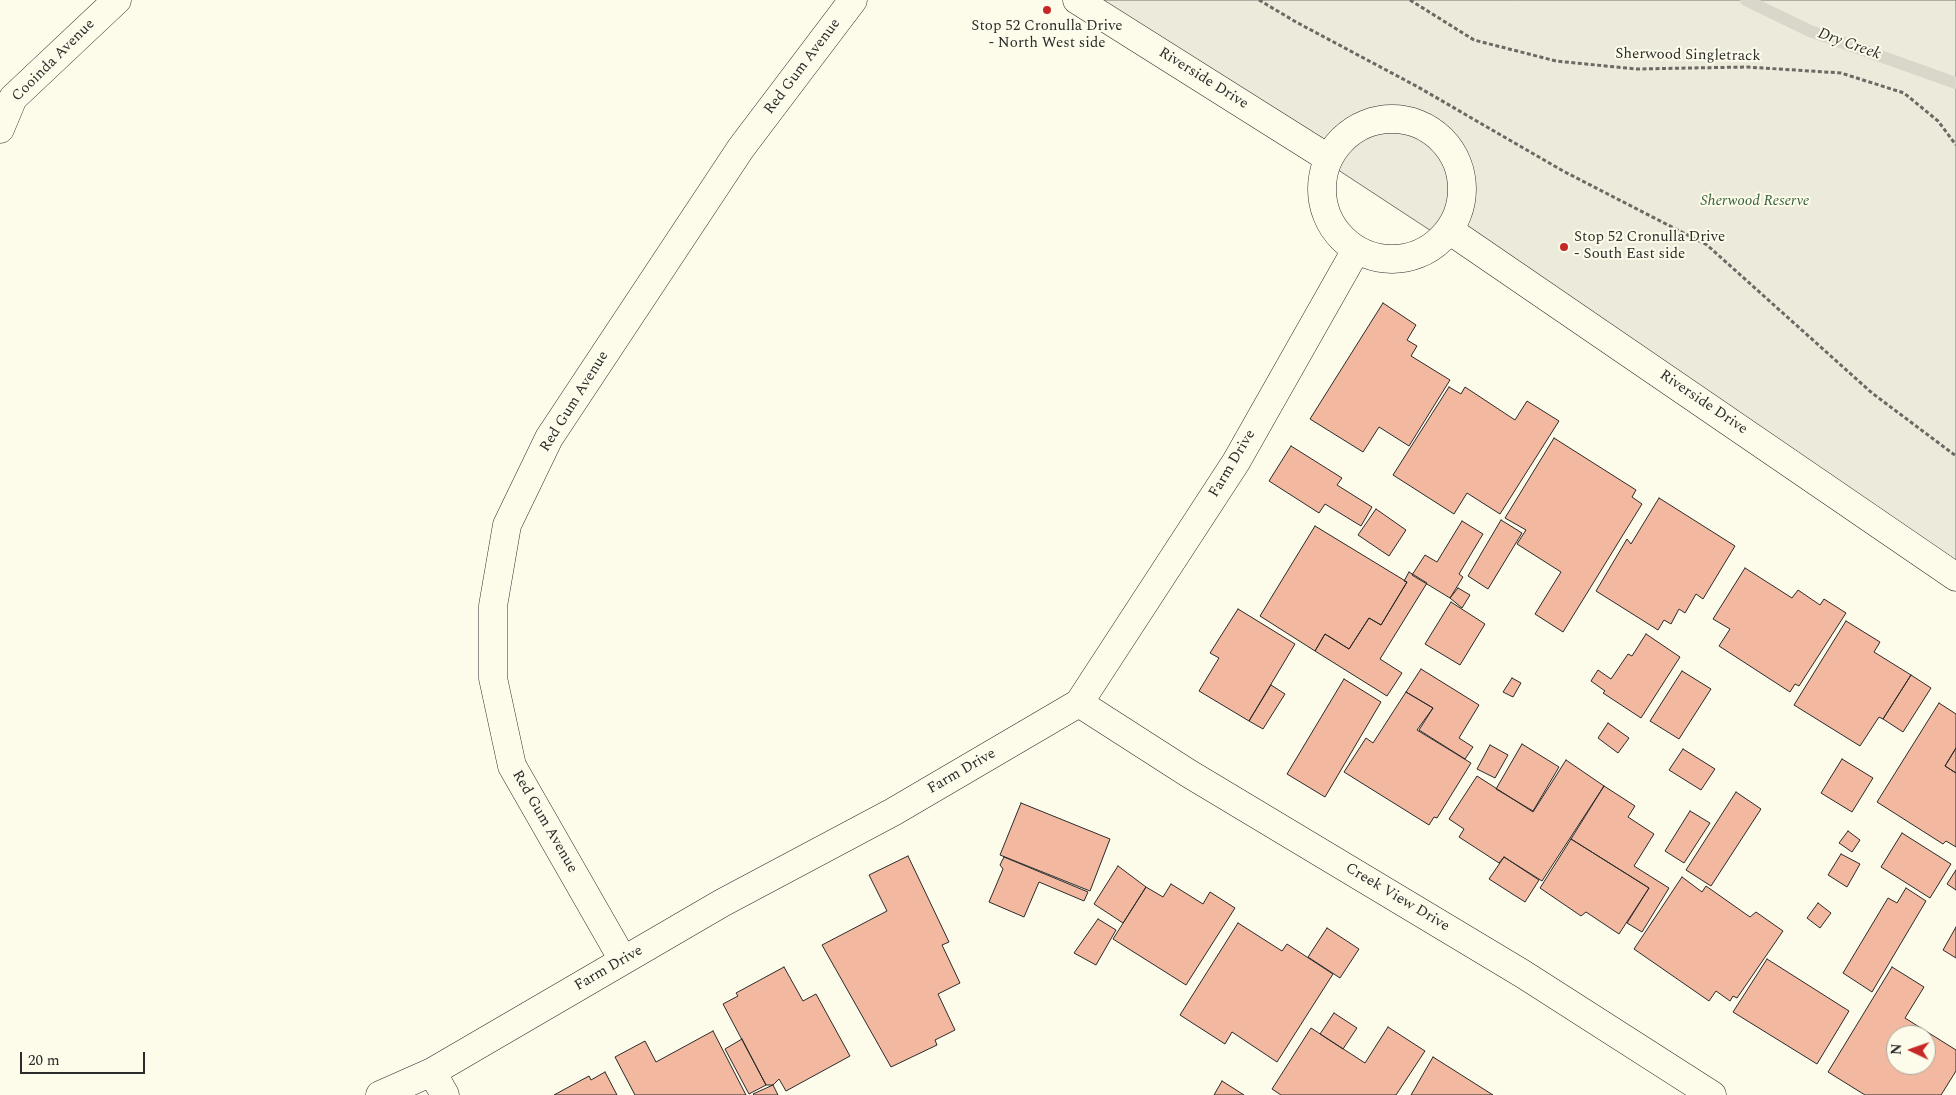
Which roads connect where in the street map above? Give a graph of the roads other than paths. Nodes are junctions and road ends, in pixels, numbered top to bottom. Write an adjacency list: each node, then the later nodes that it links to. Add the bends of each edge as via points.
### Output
1 (117, 0): 4 (street, Cooinda Avenue, via 13,98)
2 (853, 0): 10 (street, Red Gum Avenue, via 741,148 554,430 507,525 493,606 493,678 512,766)
3 (1077, 0): 5 (street, Riverside Drive)
4 (0, 129)
5 (1328, 158): 6 (street, via 1343,137 1365,123 1390,118 1416,122 1438,135 1454,156 1462,180 1460,206); 7 (street, via 1322,178 1322,199 1328,219 1339,236)
6 (1449, 230): 7 (street, via 1435,245 1417,255 1396,260 1375,258); 8 (street, Riverside Drive)
7 (1356, 250): 9 (street, Farm Drive, via 1236,462)
8 (1956, 577)
9 (1079, 703): 10 (street, Farm Drive, via 893,812); 13 (street, Creek View Drive, via 1188,773 1523,974)
10 (623, 960): 11 (street, Farm Drive)
11 (438, 1083): 12 (street, Farm Drive)
12 (380, 1095)
13 (1712, 1095)

